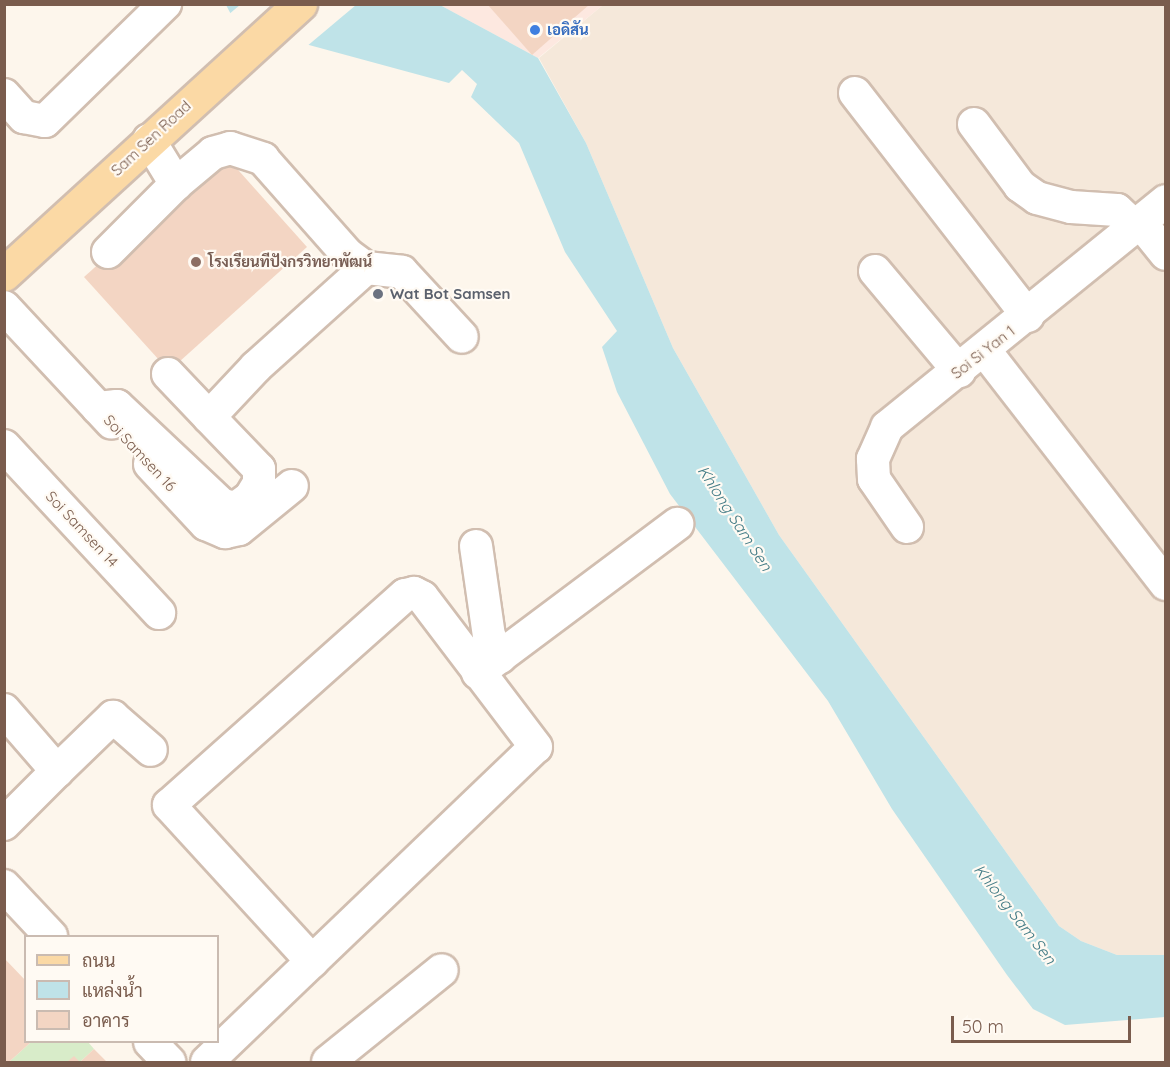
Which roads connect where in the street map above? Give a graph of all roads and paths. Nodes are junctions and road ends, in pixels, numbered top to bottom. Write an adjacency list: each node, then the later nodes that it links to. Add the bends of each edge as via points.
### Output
1 (165, 4): 4 (street, via 45,121 24,117)
2 (300, 4): 6 (main road, Sam Sen Road)
3 (855, 93): 16 (street)
4 (4, 94)
5 (974, 124): 9 (street, via 1020,186 1037,198 1071,207 1117,210)
6 (148, 140): 7 (street); 14 (main road, Sam Sen Road)
7 (176, 184): 10 (street); 12 (street, via 213,153 230,148 263,159 348,255)
8 (1166, 201): 9 (street, Soi Si Yan 1)
9 (1137, 224): 11 (street); 16 (street, Soi Si Yan 1)
10 (108, 252)
11 (1166, 254)
12 (366, 268): 17 (street, via 402,272); 22 (street, via 256,367)
13 (875, 271): 19 (street)
14 (4, 274)
15 (4, 307): 21 (street, Soi Samsen 16)
16 (1028, 316): 18 (street, Soi Si Yan 1)
17 (462, 337)
18 (985, 351): 19 (street, Soi Si Yan 1); 28 (street)
19 (959, 371): 26 (street, Soi Si Yan 1, via 887,427 878,440 874,479)
20 (168, 374): 22 (street)
21 (98, 408): 22 (street, via 117,406 222,505 236,508 250,498 259,483 259,469); 24 (street, Soi Samsen 16, via 206,524 225,532 238,529)
22 (209, 417)
23 (4, 446): 29 (street, Soi Samsen 14)
24 (292, 486)
25 (677, 524): 30 (street)
26 (907, 527)
27 (476, 546): 30 (street, via 489,636)
28 (1166, 585)
29 (159, 613)
30 (489, 665): 37 (street, via 536,747); 37 (street, via 422,597 405,595 169,805)
31 (4, 710): 33 (street)
32 (152, 750): 33 (street, via 113,717)
33 (57, 771): 34 (street)
34 (4, 824)
35 (4, 886): 36 (street)
36 (50, 935)
37 (312, 961): 41 (street)
38 (442, 970): 42 (street)
39 (152, 1043): 40 (street)
40 (169, 1062)
41 (207, 1062)
42 (328, 1062)

